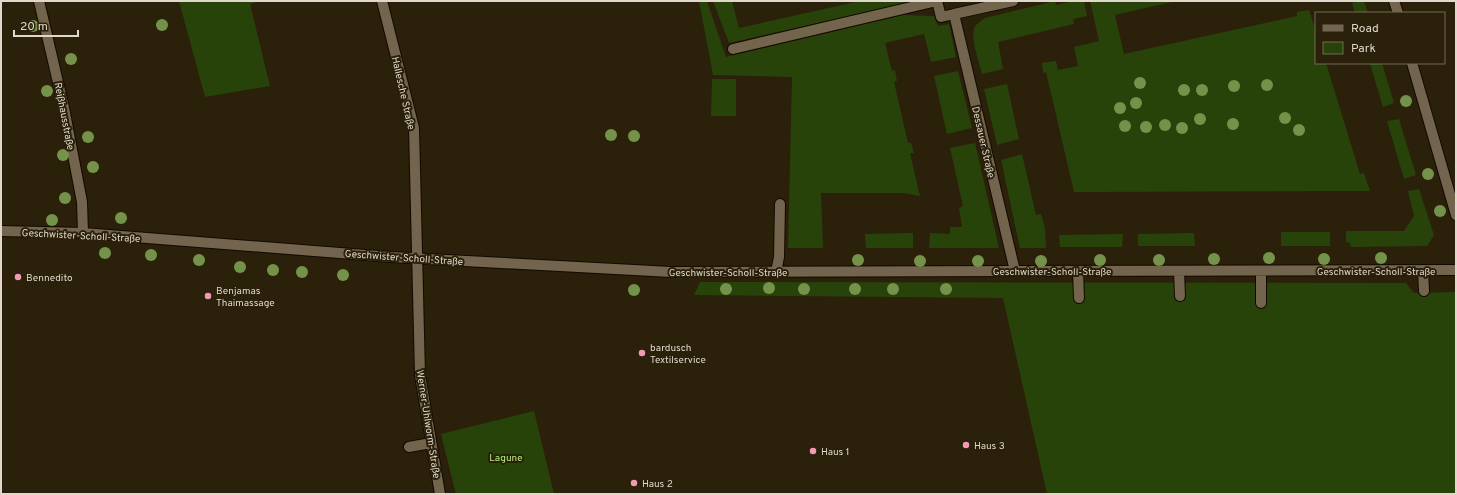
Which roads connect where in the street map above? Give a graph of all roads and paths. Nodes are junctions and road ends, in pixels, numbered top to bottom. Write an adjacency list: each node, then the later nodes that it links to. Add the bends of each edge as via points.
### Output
1 (39, 1): 13 (street, Reißhausstraße, via 82,202)
2 (382, 1): 14 (street, Hallesche Straße, via 414,128)
3 (937, 1): 7 (street, via 940,17); 8 (street)
4 (1013, 1): 7 (street)
5 (1394, 1): 6 (street)
6 (1398, 12)
7 (954, 14): 16 (street, Dessauer Straße)
8 (733, 48)
9 (1412, 64): 11 (street)
10 (780, 204): 21 (street, via 779,257)
11 (1456, 215)
12 (1, 231): 13 (street, Geschwister-Scholl-Straße)
13 (83, 233): 14 (street, Geschwister-Scholl-Straße)
14 (417, 258): 21 (street, Geschwister-Scholl-Straße, via 671,272); 26 (street, Werner-Uhlworm-Straße, via 420,375)
15 (1456, 270): 20 (street, Geschwister-Scholl-Straße)
16 (1015, 271): 17 (street, Geschwister-Scholl-Straße); 21 (street, Geschwister-Scholl-Straße)
17 (1078, 271): 18 (street, Geschwister-Scholl-Straße); 24 (street)
18 (1179, 271): 19 (street, Geschwister-Scholl-Straße); 23 (street)
19 (1261, 271): 20 (street, Geschwister-Scholl-Straße); 25 (street)
20 (1423, 271): 22 (street)
21 (776, 272)
22 (1424, 291)
23 (1180, 296)
24 (1079, 298)
25 (1261, 303)
26 (431, 443): 27 (street); 28 (street, Werner-Uhlworm-Straße)
27 (409, 447)
28 (440, 494)

